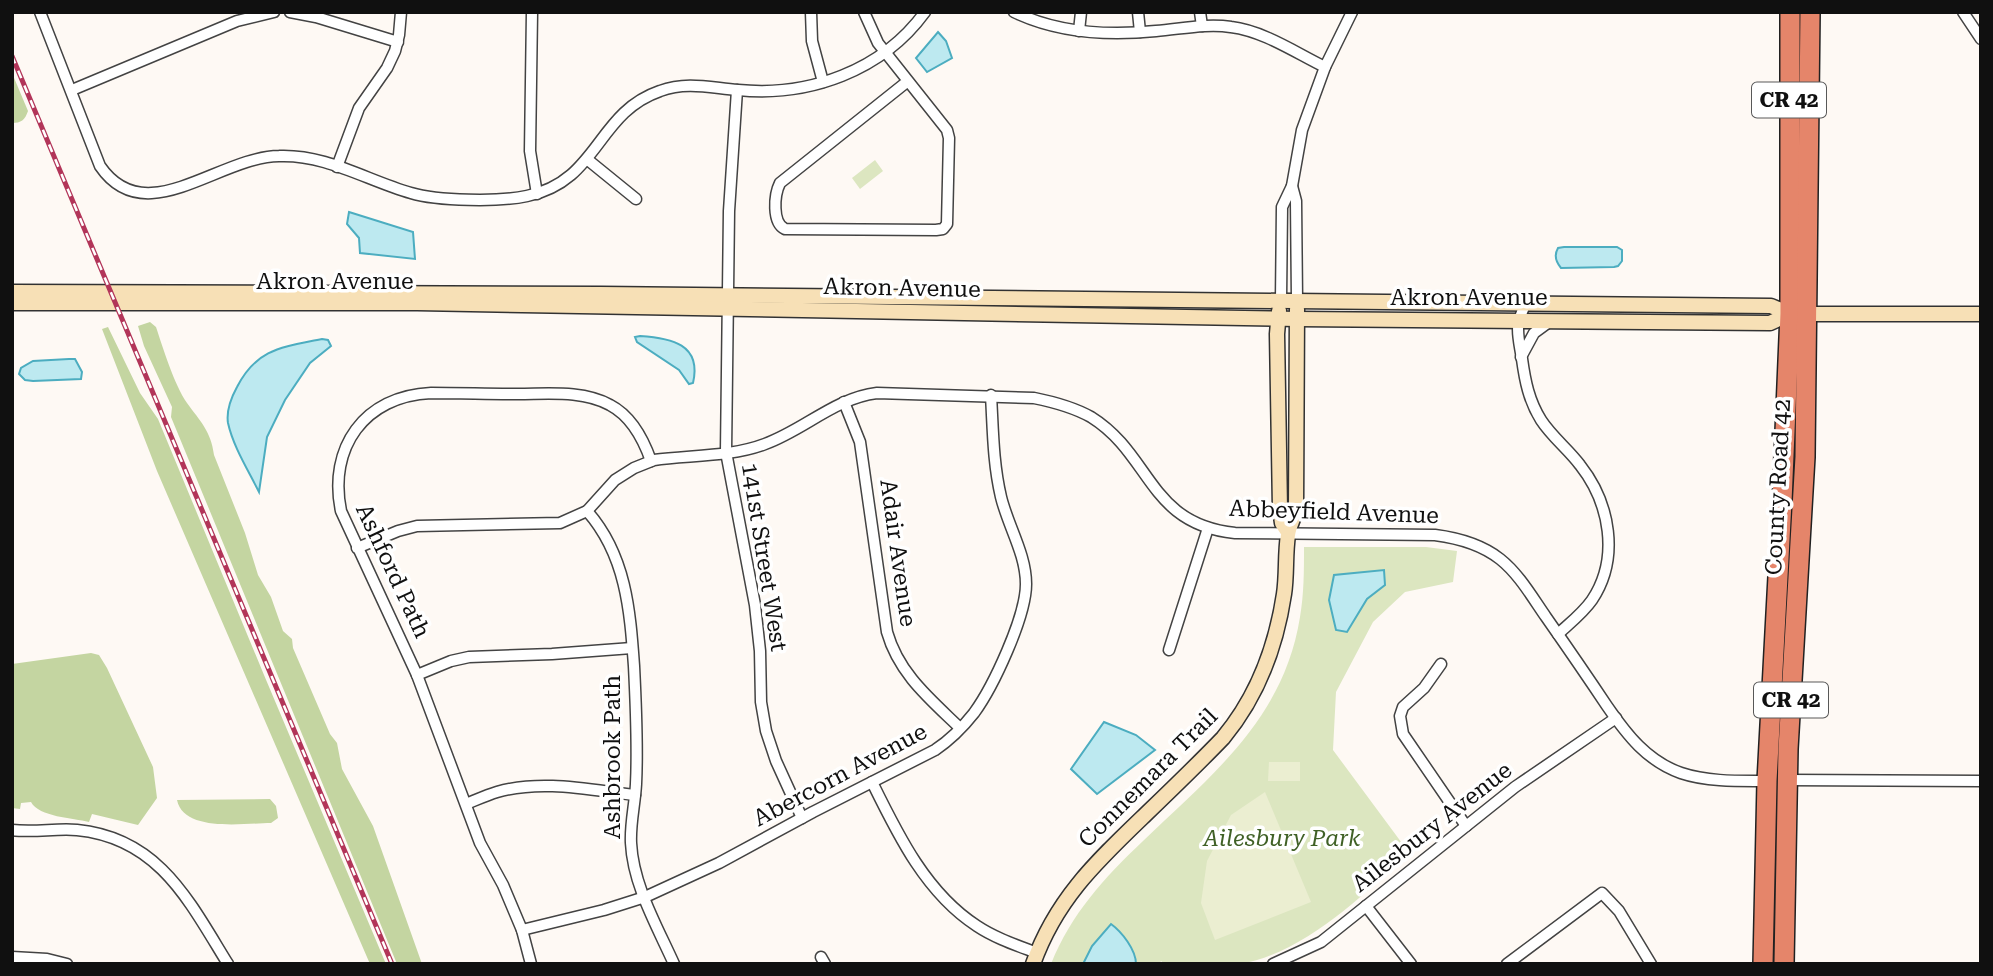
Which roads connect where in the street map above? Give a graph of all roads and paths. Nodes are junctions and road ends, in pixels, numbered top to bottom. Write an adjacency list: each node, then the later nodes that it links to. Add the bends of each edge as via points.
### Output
1 (40, 12): 26 (street)
2 (274, 12): 26 (street, via 237,21)
3 (290, 12): 21 (street)
4 (401, 12): 21 (street)
5 (532, 12): 31 (street, via 530,151)
6 (811, 12): 25 (street, via 811,41)
7 (864, 12): 22 (street)
8 (925, 12): 22 (street)
9 (1081, 12): 18 (street)
10 (1138, 12): 19 (street)
11 (1200, 12): 17 (street)
12 (1352, 12): 23 (street)
13 (1790, 12): 40 (highway, County Road 42 / CR 42)
14 (1811, 12): 40 (highway, County Road 42 / CR 42)
15 (1963, 12): 20 (street)
16 (1018, 13): 18 (street)
17 (1202, 26): 19 (street); 23 (street, via 1233,27 1260,35)
18 (1079, 31): 19 (street)
19 (1140, 32)
20 (1981, 39)
21 (398, 42): 29 (street, via 387,68 359,108)
22 (885, 52): 24 (street); 25 (street)
23 (1325, 67): 30 (street, via 1302,130)
24 (908, 81): 24 (street, via 780,183 779,226 943,229 947,224 949,138)
25 (823, 82): 27 (street, via 783,91)
26 (72, 90): 29 (street, via 100,166 115,183 136,193 166,193 240,162 270,156 301,157)
27 (737, 90): 28 (street, via 691,85 652,94 618,117); 36 (street, 141st Street West)
28 (588, 160): 31 (street, via 565,180); 32 (street)
29 (337, 167): 31 (street, via 431,197 509,199)
30 (1292, 186): 34 (street, via 1282,207); 35 (street)
31 (537, 194)
32 (635, 199)
33 (12, 292): 36 (street, Akron Avenue)
34 (1281, 300): 35 (street, Akron Avenue); 36 (street, Akron Avenue); 41 (street, Connemara Trail)
35 (1297, 300): 38 (street, Akron Avenue); 42 (street, Connemara Trail)
36 (727, 302): 37 (street, Akron Avenue); 41 (street, Akron Avenue); 48 (street, 141st Street West)
37 (12, 303)
38 (1526, 303): 40 (street, Akron Avenue, via 1771,306); 43 (street)
39 (1981, 314): 40 (street, Akron Avenue)
40 (1799, 315): 44 (street, Akron Avenue, via 1770,323); 61 (highway, County Road 42 / CR 42, via 1805,469); 62 (highway, County Road 42 / CR 42)
41 (1278, 318): 42 (street, Akron Avenue); 52 (street, Connemara Trail, via 1280,509)
42 (1298, 319): 43 (street, Akron Avenue); 52 (street, Connemara Trail, via 1296,509)
43 (1517, 321): 44 (street, Akron Avenue); 45 (street)
44 (1551, 321): 45 (street, via 1534,333)
45 (1521, 357): 54 (street, via 1535,408 1546,428 1592,481 1607,528 1608,556 1599,587)
46 (991, 395): 47 (street, Abbeyfield Avenue, via 877,393); 51 (street, Abbeyfield Avenue, via 1055,402 1091,418 1124,447 1166,503); 60 (street, Abercorn Avenue, via 995,467 1026,585 1014,631 981,702)
47 (844, 402): 48 (street, Abbeyfield Avenue, via 767,444); 60 (street, Adair Avenue, via 860,442 891,646 913,682)
48 (726, 452): 49 (street, Abbeyfield Avenue); 67 (street, 141st Street West, via 755,605 766,731)
49 (650, 461): 50 (street, Abbeyfield Avenue, via 615,480); 53 (street, Ashford Path, via 628,419 600,400 559,394 404,397 367,417 341,456 338,497)
50 (587, 510): 53 (street, Abbeyfield Avenue, via 552,524 417,526); 55 (street, Ashbrook Path, via 605,534 621,571)
51 (1208, 528): 52 (street, Abbeyfield Avenue, via 1235,533); 56 (street)
52 (1288, 532): 54 (street, Abbeyfield Avenue, via 1416,534 1470,542 1511,569); 74 (street, Connemara Trail, via 1275,640 1238,720 1085,873 1050,922)
53 (357, 548): 58 (street, Ashford Path)
54 (1558, 634): 59 (street, Abbeyfield Avenue)
55 (632, 648): 58 (street, via 469,657); 65 (street, Ashbrook Path, via 637,706)
56 (1169, 650)
57 (1441, 664): 68 (street, via 1403,707 1400,725)
58 (417, 675): 66 (street, Ashford Path)
59 (1616, 718): 62 (street, Abbeyfield Avenue, via 1641,749 1682,773); 68 (street, Ailesbury Avenue, via 1515,786)
60 (960, 729): 64 (street, Abercorn Avenue, via 935,750)
61 (1787, 780): 63 (street); 84 (highway, County Road 42 / CR 42)
62 (1767, 781): 83 (highway, County Road 42); 84 (highway, via 1775,785 1773,914)
63 (1981, 781)
64 (872, 782): 67 (street, Abercorn Avenue); 74 (street, via 915,861 941,896 976,925)
65 (635, 795): 66 (street, via 545,786 498,792); 70 (street, Ashbrook Path, via 631,842)
66 (466, 804): 72 (street, Ashford Path)
67 (802, 818): 70 (street, Abercorn Avenue)
68 (1466, 826): 71 (street, Ailesbury Avenue)
69 (12, 830): 76 (street, via 78,830 118,838 134,847 171,877)
70 (645, 897): 72 (street, Abercorn Avenue); 78 (street, Ashbrook Path)
71 (1366, 906): 79 (street, Ailesbury Avenue, via 1321,942); 80 (street)
72 (522, 930): 77 (street, Ashford Path)
73 (12, 957): 75 (street)
74 (1035, 958)
75 (67, 964)
76 (228, 964)
77 (531, 964)
78 (674, 964)
79 (1273, 964)
80 (1411, 964)
81 (1507, 964): 82 (street, via 1602,893 1619,911)
82 (1651, 964)
83 (1763, 964)
84 (1782, 964)

